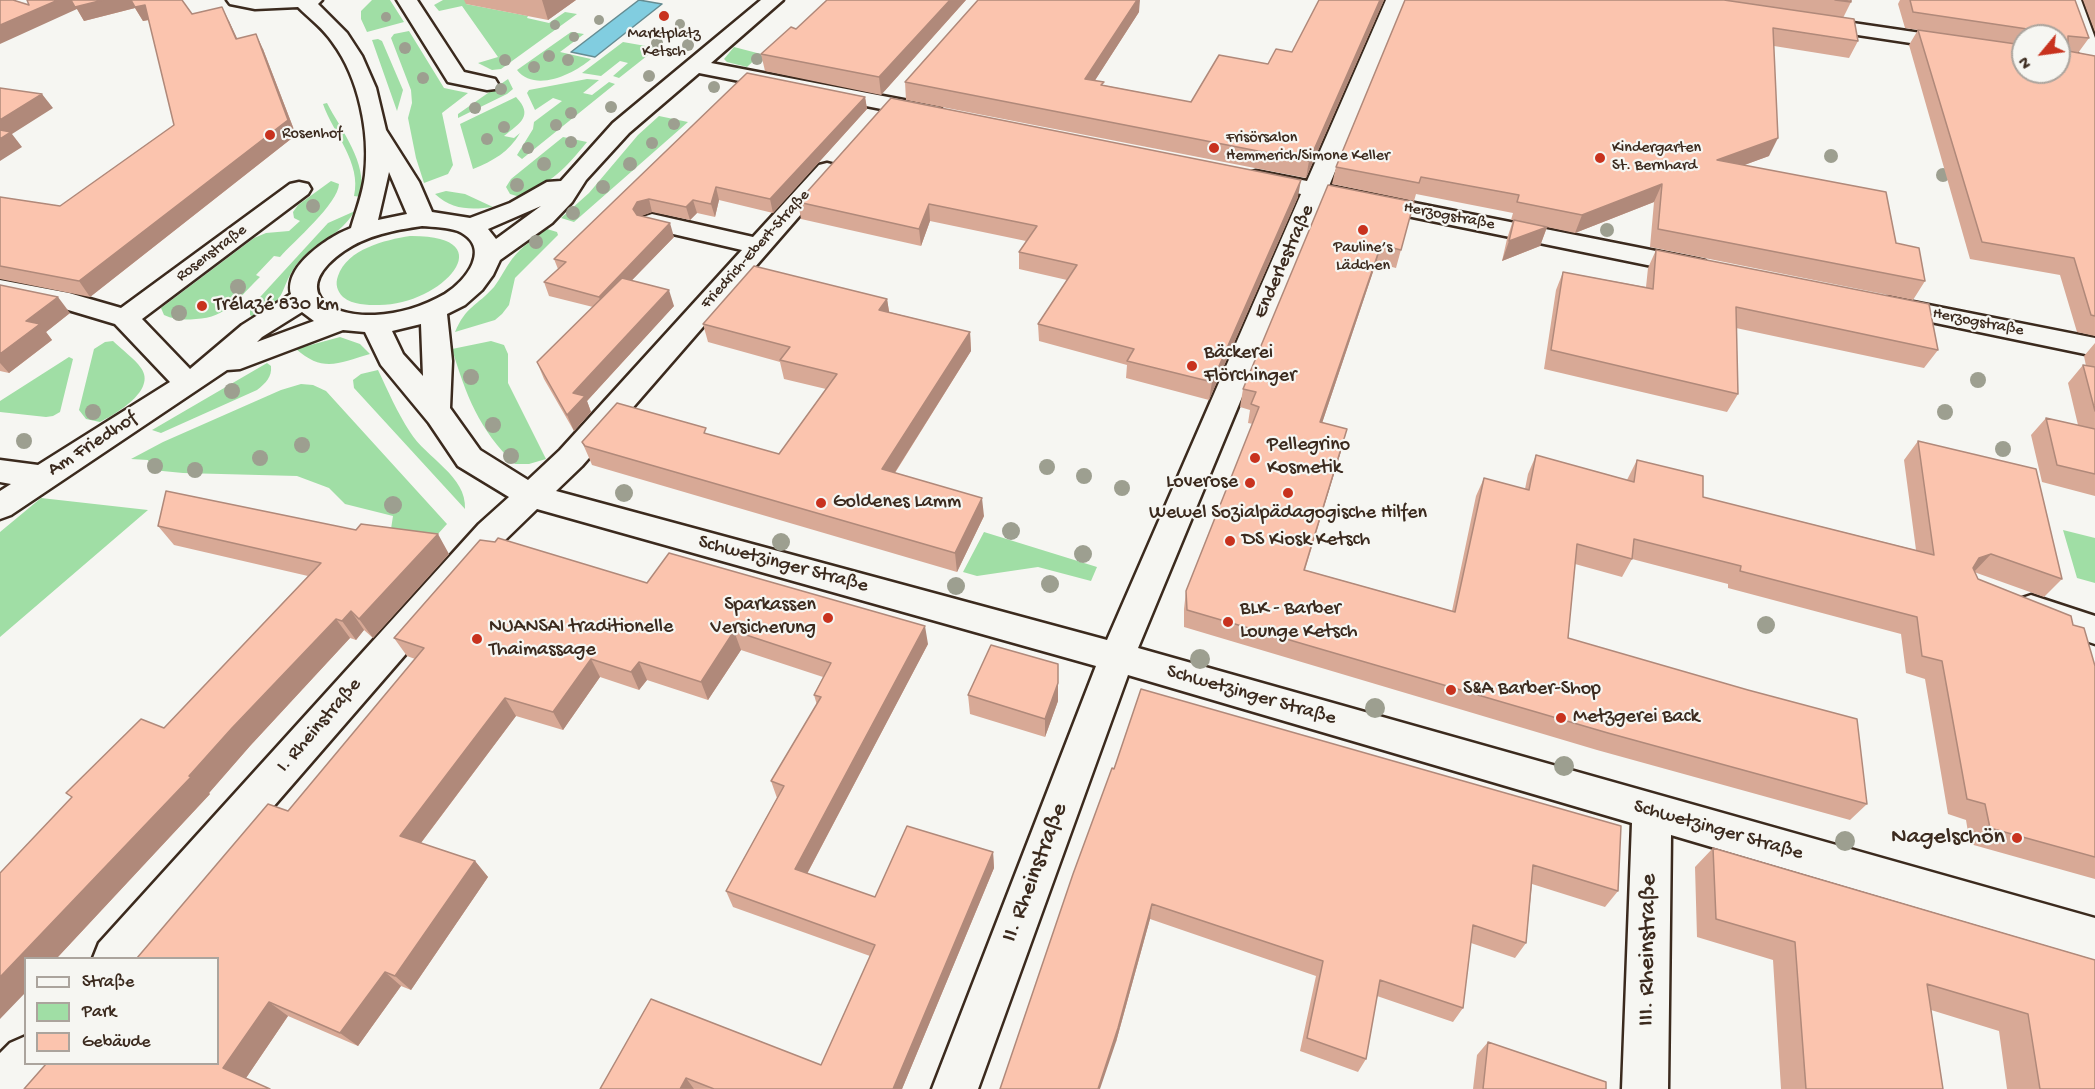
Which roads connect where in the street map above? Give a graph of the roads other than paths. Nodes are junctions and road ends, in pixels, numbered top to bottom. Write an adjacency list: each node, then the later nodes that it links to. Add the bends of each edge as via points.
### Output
1 (237, 0): 6 (street)
2 (407, 0): 12 (street, via 456,77)
3 (773, 0): 10 (street)
4 (1396, 0): 21 (street, Enderlestraße)
5 (2071, 0): 11 (street)
6 (306, 1): 16 (street, via 355,60)
7 (1793, 20): 8 (street)
8 (2011, 52)
9 (2071, 62): 11 (street)
10 (696, 66): 13 (street); 19 (street, via 621,128)
11 (2095, 66)
12 (487, 84)
13 (895, 94): 14 (street); 15 (street)
14 (957, 117)
15 (865, 128)
16 (375, 130): 22 (street, via 407,182); 25 (street, via 378,173)
17 (842, 153): 26 (street, Friedrich-Ebert-Straße)
18 (1235, 174): 21 (street, Herzogstraße)
19 (576, 176): 24 (street, via 519,208); 27 (street, via 543,218)
20 (299, 189): 33 (street, Rosenstraße)
21 (1317, 190): 28 (street, Herzogstraße); 45 (street, Enderlestraße)
22 (422, 219): 24 (street); 25 (street)
23 (652, 222): 26 (street)
24 (470, 227): 27 (street, via 487,245)
25 (362, 232): 30 (street, via 335,246 315,263 304,281)
26 (759, 246): 41 (street, Friedrich-Ebert-Straße, via 571,458)
27 (489, 256): 32 (street, via 473,285)
28 (1724, 272)
29 (0, 288): 33 (street, via 69,301)
30 (304, 298): 34 (street, via 310,308); 37 (street, via 252,331)
31 (1863, 300): 36 (street, Herzogstraße)
32 (433, 310): 35 (street); 38 (street, via 438,361)
33 (125, 318): 37 (street)
34 (339, 322): 35 (street); 37 (street)
35 (375, 324): 38 (street, Schwetzinger Straße, via 391,358)
36 (2095, 347)
37 (200, 377): 40 (street, Am Friedhof)
38 (435, 411): 41 (street, Schwetzinger Straße, via 468,458)
39 (0, 471): 40 (street)
40 (43, 477): 42 (street, Am Friedhof)
41 (529, 495): 45 (street, Schwetzinger Straße); 48 (street, I. Rheinstraße)
42 (0, 507)
43 (2007, 600): 44 (street)
44 (2095, 630)
45 (1117, 657): 46 (street, Schwetzinger Straße); 51 (street, II. Rheinstraße)
46 (1652, 812): 47 (street, Schwetzinger Straße); 52 (street, III. Rheinstraße)
47 (2095, 939)
48 (115, 957)
49 (24, 1061): 50 (street)
50 (0, 1088)
51 (955, 1089)
52 (1645, 1089)

